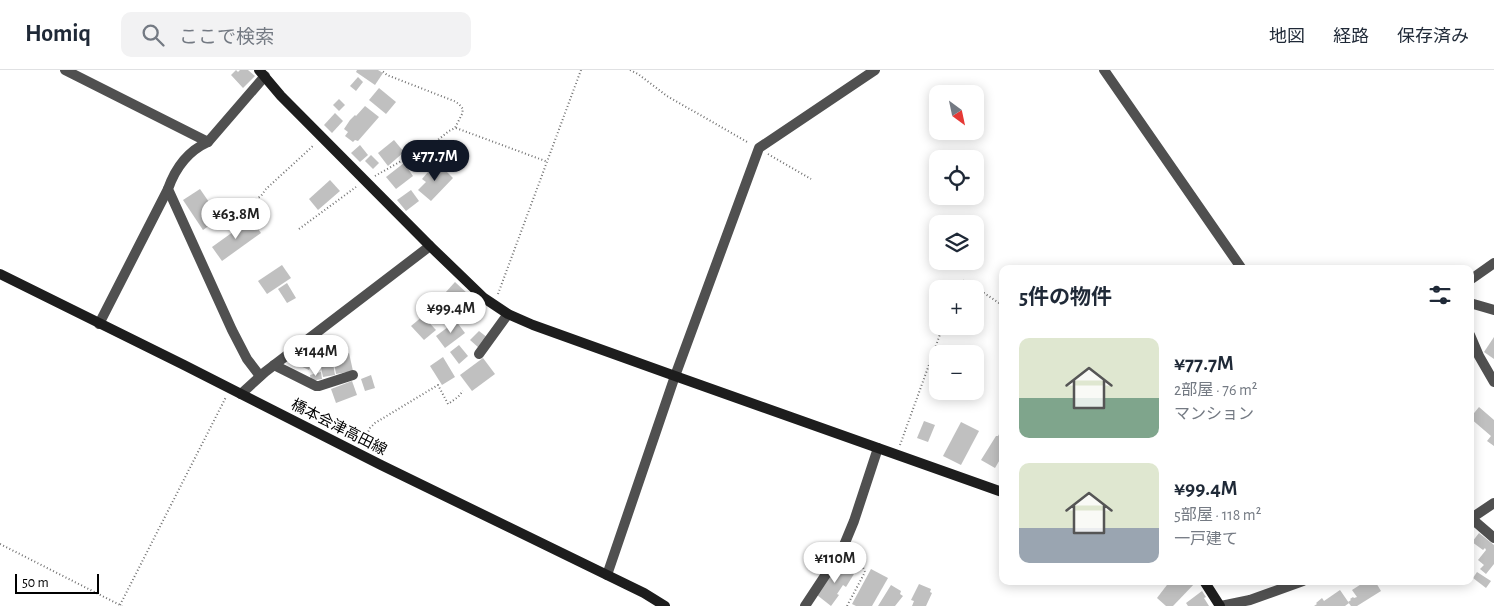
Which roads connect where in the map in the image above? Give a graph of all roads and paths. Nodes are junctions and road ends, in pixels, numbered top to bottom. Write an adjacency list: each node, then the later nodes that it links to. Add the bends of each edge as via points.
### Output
1 (65, 70): 10 (street)
2 (381, 70): 8 (path, via 459,104 463,108)
3 (581, 70): 12 (path)
4 (630, 70): 11 (path, via 667,96)
5 (875, 70): 11 (street)
6 (1104, 70): 20 (street)
7 (262, 73): 9 (street); 10 (street)
8 (456, 128): 12 (path); 13 (path, via 424,151 408,156)
9 (322, 136): 13 (street); 16 (path, via 261,196)
10 (208, 142): 15 (street, via 199,146 177,168)
11 (759, 148): 14 (path); 36 (street)
12 (548, 162): 26 (path)
13 (366, 180): 17 (path); 18 (street)
14 (811, 180)
15 (168, 188): 29 (street); 35 (street, via 232,330)
16 (244, 207)
17 (299, 229)
18 (430, 246): 26 (street); 33 (street)
19 (1494, 263): 22 (street)
20 (1239, 265)
21 (0, 274): 29 (street, 橋本会津高田線)
22 (1474, 277)
23 (984, 293): 24 (path)
24 (999, 303)
25 (1474, 304): 27 (street)
26 (494, 306): 28 (street)
27 (1494, 310)
28 (508, 314): 32 (street); 36 (street)
29 (100, 324): 38 (street, 橋本会津高田線)
30 (940, 335): 43 (path)
31 (1474, 344): 37 (street)
32 (480, 354)
33 (274, 365): 34 (street, via 319,386); 35 (street)
34 (353, 375)
35 (260, 376): 40 (street)
36 (675, 376): 41 (street); 51 (street)
37 (1494, 382)
38 (230, 389): 40 (street, 橋本会津高田線); 54 (path)
39 (463, 391): 42 (path, via 448,404 438,385 375,423)
40 (241, 394): 42 (street, 橋本会津高田線)
41 (878, 448): 43 (street); 50 (street)
42 (357, 453): 51 (street, 橋本会津高田線)
43 (897, 454): 44 (street)
44 (999, 491)
45 (1494, 503): 46 (street)
46 (1474, 516)
47 (1474, 522): 48 (street)
48 (1494, 538)
49 (0, 544): 54 (path)
50 (843, 547): 56 (street); 57 (path, via 865,572)
51 (607, 575): 55 (street, 橋本会津高田線)
52 (1207, 585): 58 (street)
53 (1292, 585): 58 (street, via 1250,600)
54 (121, 606)
55 (665, 606)
56 (805, 606)
57 (847, 606)
58 (1220, 606)

